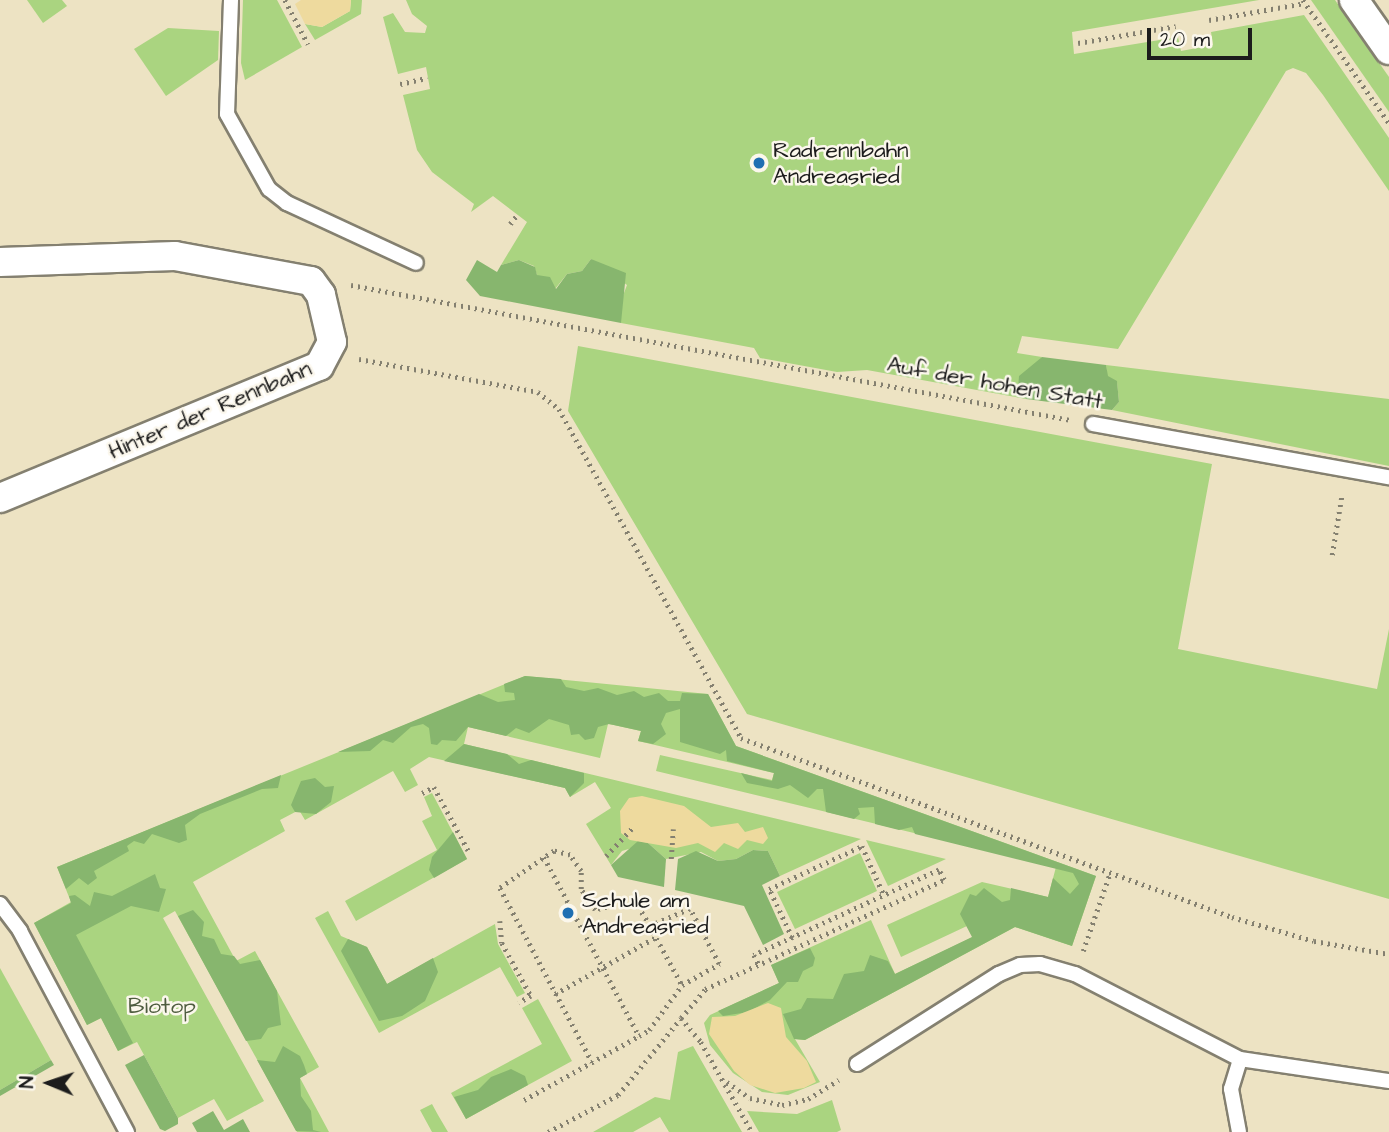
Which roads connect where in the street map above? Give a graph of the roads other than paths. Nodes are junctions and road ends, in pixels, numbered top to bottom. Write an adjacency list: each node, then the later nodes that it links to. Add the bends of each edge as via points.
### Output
1 (231, 0): 5 (lane, via 227,114 269,190 287,203)
2 (1354, 0): 3 (street)
3 (1389, 50)
4 (0, 262): 8 (street, Hinter der Rennbahn, via 175,256 311,281 321,295 332,342 319,366)
5 (416, 263)
6 (1093, 424): 7 (lane, Auf der hohen Statt)
7 (1389, 477)
8 (0, 498)
9 (0, 904): 13 (lane, via 20,931)
10 (1240, 1059): 11 (lane, via 1076,974 1040,964 1020,965); 12 (lane); 14 (lane, via 1231,1089)
11 (857, 1065)
12 (1389, 1081)
13 (127, 1132)
14 (1240, 1132)

